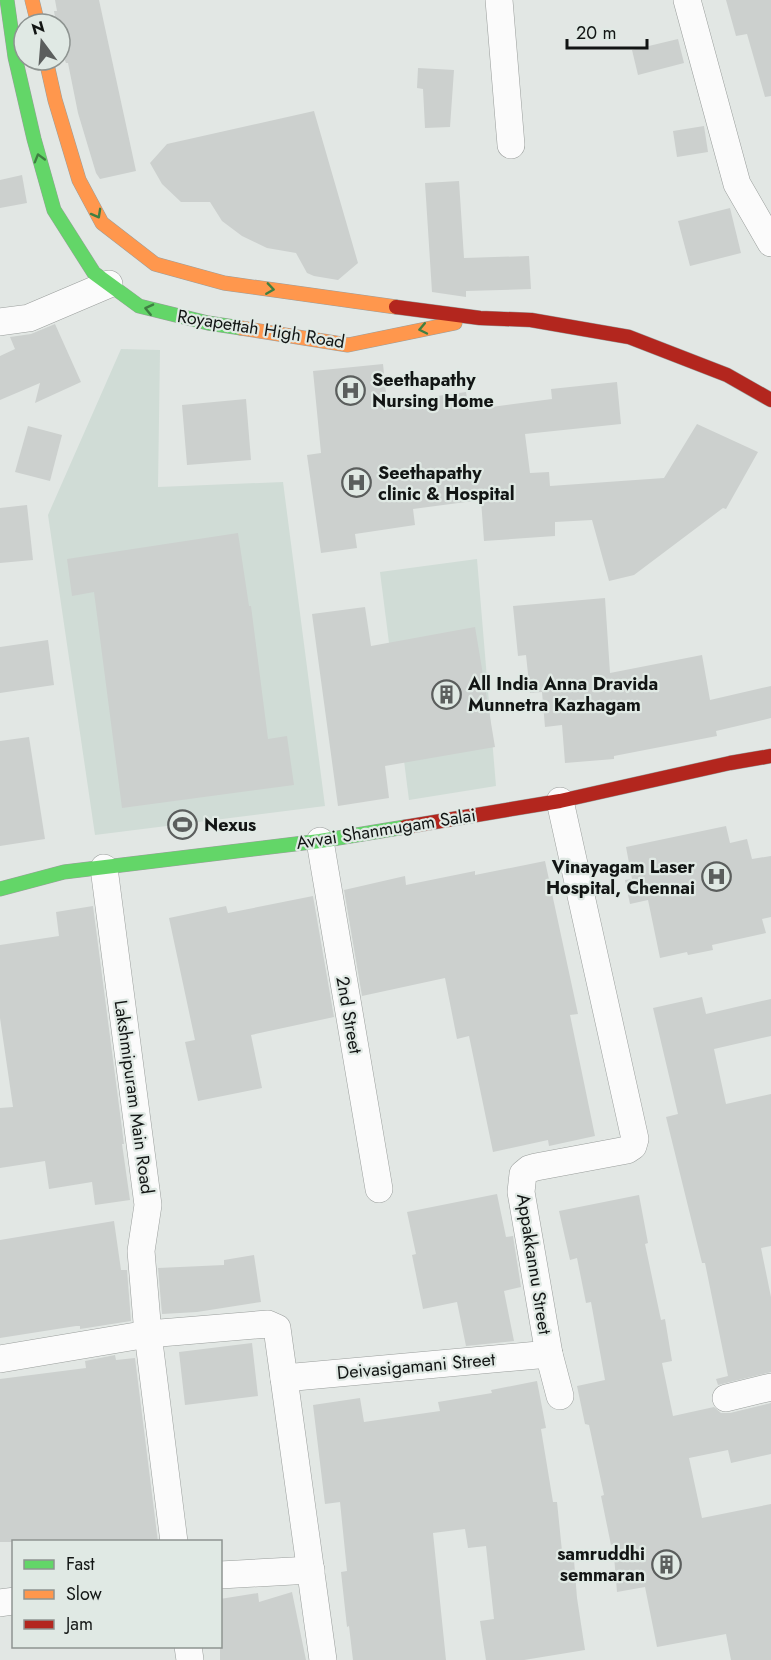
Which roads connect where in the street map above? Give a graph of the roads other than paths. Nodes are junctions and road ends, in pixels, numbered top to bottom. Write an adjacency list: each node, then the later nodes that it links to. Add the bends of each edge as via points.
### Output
1 (7, 0): 7 (main road, Royapettah High Road, one-way to 1, via 94,273 54,210 18,69)
2 (499, 0): 5 (street)
3 (687, 0): 6 (street, via 737,184)
4 (49, 72): 8 (main road, one-way to 8, via 79,180 102,223 155,264 224,283)
5 (511, 145)
6 (771, 243)
7 (109, 284): 8 (main road, Royapettah High Road, one-way to 7, via 348,345 208,323 139,306); 9 (street, via 29,318)
8 (480, 318): 10 (main road, via 531,320 629,337 727,375)
9 (0, 322)
10 (771, 400)
11 (771, 756): 12 (main road, Avvai Shanmugam Salai)
12 (560, 801): 13 (main road, Avvai Shanmugam Salai); 18 (street, Appakkannu Street, via 634,1132 633,1146 627,1150 536,1167 523,1174 522,1192)
13 (320, 841): 14 (main road, Avvai Shanmugam Salai); 16 (street, 2nd Street)
14 (104, 868): 15 (main road, Avvai Shanmugam Salai, via 64,872); 17 (street, Lakshmipuram Main Road, via 148,1205 141,1251)
15 (0, 889)
16 (379, 1190)
17 (148, 1334): 19 (street); 20 (street, via 268,1324 277,1328); 24 (street, Lakshmipuram Main Road)
18 (549, 1354): 20 (street, Deivasigamani Street); 22 (street, Appakkannu Street)
19 (0, 1359)
20 (284, 1378): 25 (street)
21 (771, 1387): 23 (street)
22 (560, 1396)
23 (726, 1398)
24 (174, 1540)
25 (311, 1570): 26 (street); 27 (street)
26 (222, 1575)
27 (323, 1660)

